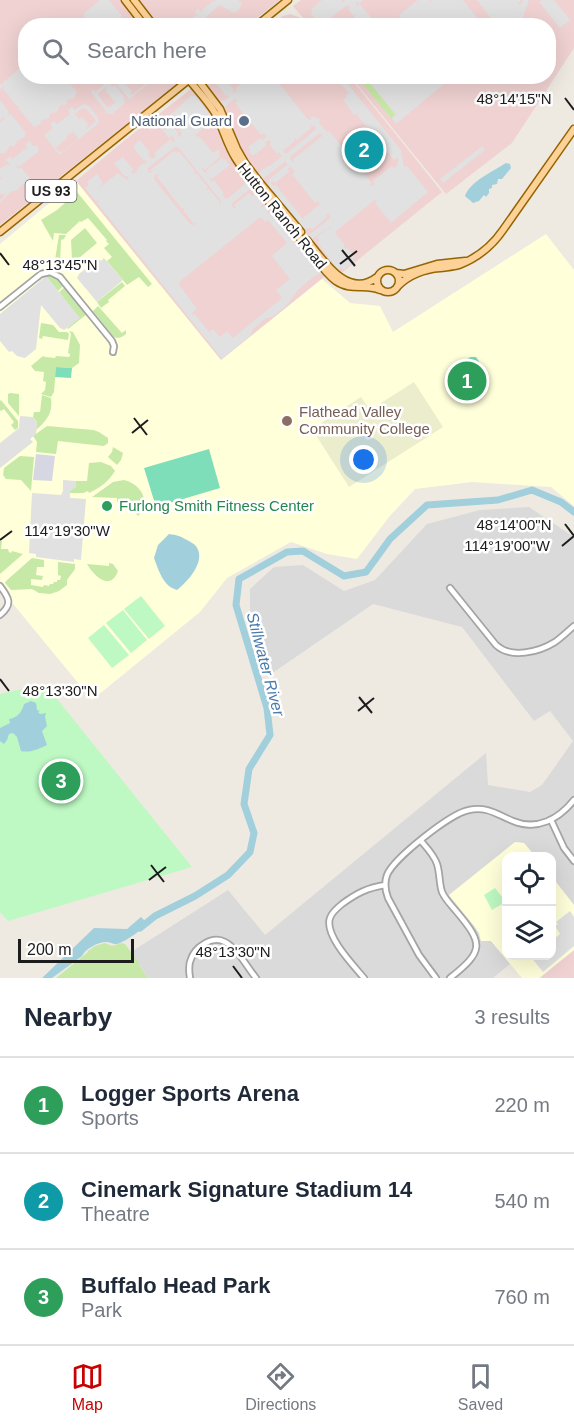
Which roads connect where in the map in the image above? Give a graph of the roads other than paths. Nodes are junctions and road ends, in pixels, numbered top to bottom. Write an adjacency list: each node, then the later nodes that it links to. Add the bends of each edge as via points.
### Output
1 (124, 0): 4 (main road)
2 (134, 0): 5 (main road)
3 (288, 0): 6 (main road)
4 (139, 18)
5 (148, 18)
6 (266, 18)
7 (182, 84): 11 (main road, US 93)
8 (195, 84): 16 (main road, Hutton Ranch Road, via 238,162 329,276 351,288)
9 (198, 84): 14 (main road, Hutton Ranch Road, via 222,114 245,163 333,272 355,283)
10 (574, 129): 12 (main road, via 499,237)
11 (0, 232)
12 (465, 261): 13 (main road, via 404,274); 15 (main road, via 417,274)
13 (395, 272): 14 (main road, via 384,270); 15 (main road)
14 (377, 277): 16 (main road)
15 (398, 287): 16 (main road, via 391,292)
16 (380, 290)
17 (0, 307): 18 (street, via 41,274 50,272 60,277 112,341)
18 (113, 352)
19 (0, 586): 21 (street, via 9,601)
20 (450, 588): 22 (street, via 502,651 537,650 554,643)
21 (0, 615)
22 (574, 626)
23 (574, 800): 24 (street)
24 (551, 820): 25 (street, via 525,824 492,811 470,809 455,815); 26 (street)
25 (421, 841): 27 (street, via 394,864); 32 (street, via 436,860 445,898 475,937 472,958)
26 (574, 861)
27 (385, 885): 30 (street, via 357,894 336,909 329,920 331,934); 31 (street, via 394,912)
28 (190, 978): 29 (street, via 193,954 205,943 217,940 229,945)
29 (256, 978)
30 (364, 978)
31 (436, 978)
32 (450, 978)

